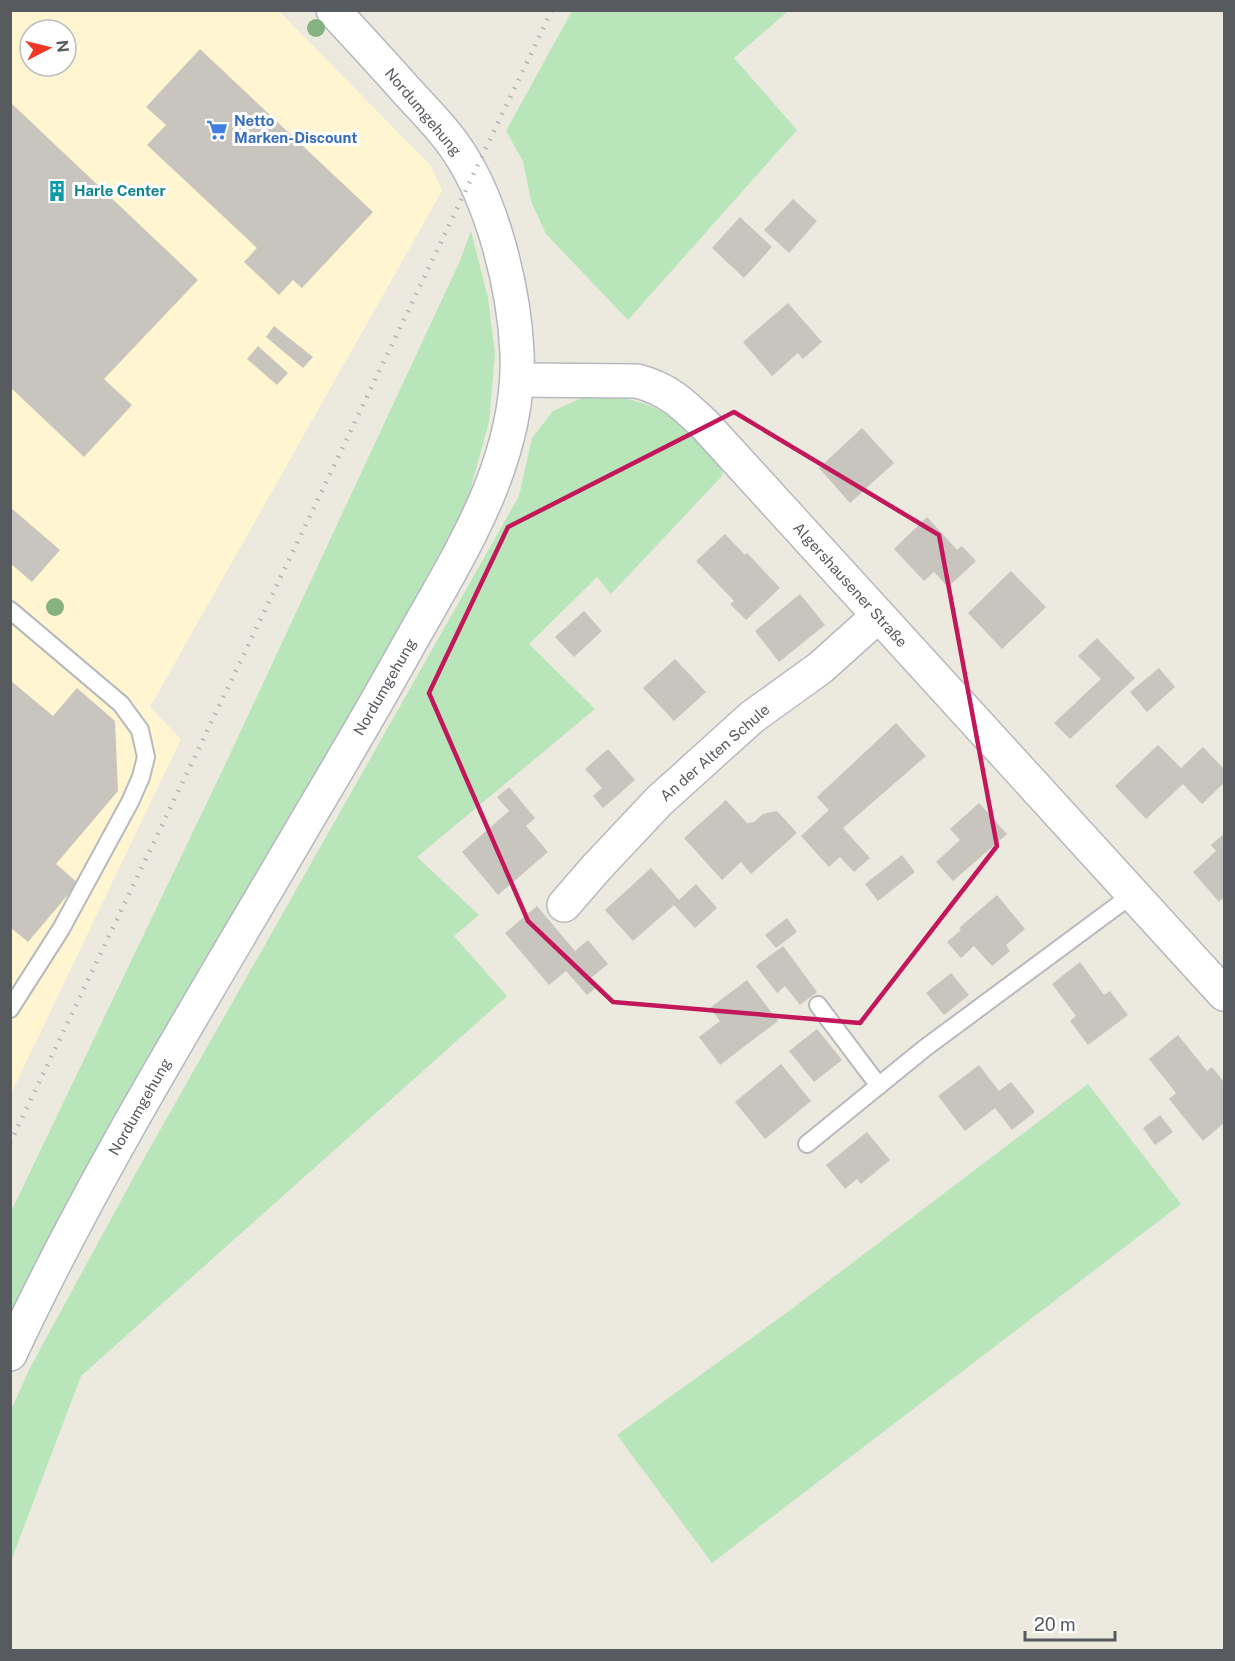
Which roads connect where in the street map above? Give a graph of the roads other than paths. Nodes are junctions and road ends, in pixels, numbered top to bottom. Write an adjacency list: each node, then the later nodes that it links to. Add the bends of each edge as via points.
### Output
1 (333, 10): 2 (main road, Nordumgehung, via 438,125 472,175 487,206 513,309)
2 (517, 380): 4 (main road, Algershausener Straße, via 637,381 676,397); 12 (main road, Nordumgehung, via 509,433 492,488 468,539 123,1138 66,1240)
3 (10, 610): 9 (lane, via 121,704 140,730 146,757 130,802 72,910)
4 (878, 616): 5 (main road, Algershausener Straße); 6 (main road, An der Alten Schule, via 820,668 752,717 659,801)
5 (1133, 894): 7 (main road, Algershausener Straße); 10 (lane)
6 (564, 905)
7 (1224, 994)
8 (818, 1005): 10 (lane)
9 (10, 1009)
10 (879, 1086): 11 (lane)
11 (807, 1144)
12 (10, 1354)

